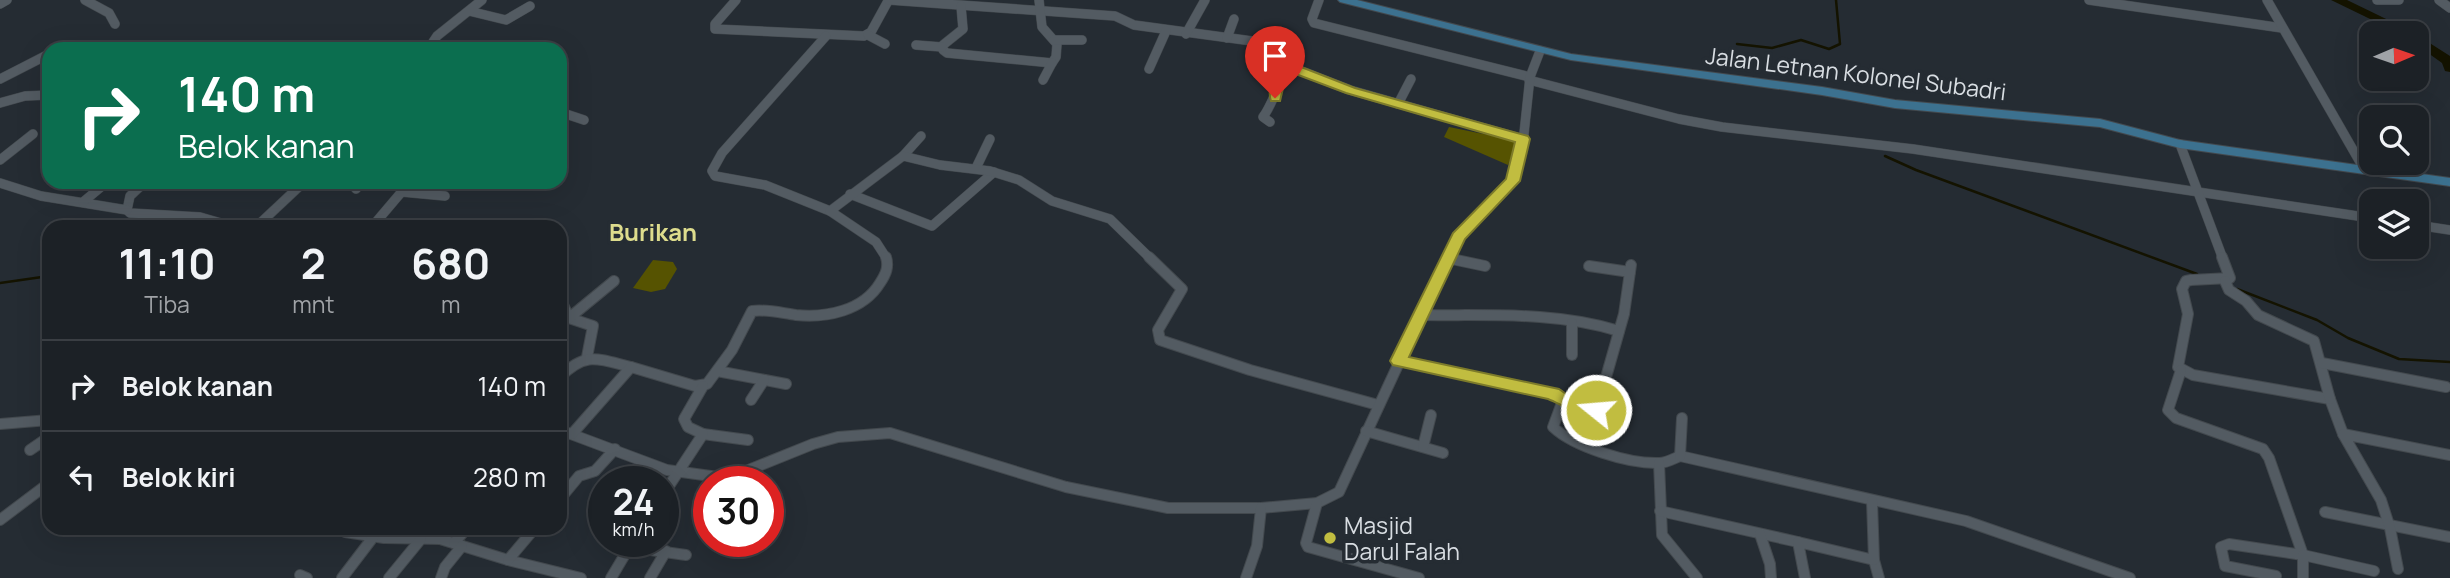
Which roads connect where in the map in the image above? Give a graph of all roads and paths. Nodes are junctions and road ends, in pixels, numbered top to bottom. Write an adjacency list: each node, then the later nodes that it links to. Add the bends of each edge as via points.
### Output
1 (7, 0): 15 (street)
2 (85, 0): 22 (street, via 108,13)
3 (482, 0): 19 (street)
4 (736, 0): 27 (street, via 715,29)
5 (1039, 0): 20 (street)
6 (1205, 0): 25 (street)
7 (1319, 0): 42 (street, via 1314,23)
8 (1344, 0): 35 (main road, Jalan Letnan Kolonel Subadri)
9 (2089, 0): 23 (street)
10 (2267, 0): 23 (street)
11 (2377, 0): 12 (street)
12 (2399, 0)
13 (2439, 0): 18 (street)
14 (888, 1): 17 (street); 26 (street)
15 (0, 4)
16 (530, 6): 19 (street, via 501,20)
17 (961, 6): 20 (street); 34 (street, via 963,31)
18 (2450, 8)
19 (469, 11): 31 (street)
20 (1039, 11): 24 (street, via 1115,16 1129,24); 29 (street, via 1045,32)
21 (1234, 19): 28 (street)
22 (115, 24)
23 (2282, 28): 57 (street)
24 (1166, 31): 25 (street); 39 (street)
25 (1186, 34): 28 (street)
26 (868, 35): 27 (street); 32 (street)
27 (826, 36): 74 (street, via 722,153 712,171 715,176 765,185)
28 (1227, 38): 38 (street, via 1261,44)
29 (1054, 40): 30 (street); 37 (street, via 1057,52)
30 (1082, 40)
31 (435, 42)
32 (885, 44)
33 (916, 45): 34 (street)
34 (942, 47): 37 (street, via 947,53)
35 (1540, 51): 42 (street); 54 (main road, Jalan Letnan Kolonel Subadri, via 1895,104 2101,123)
36 (42, 58): 40 (street)
37 (1052, 63): 43 (street)
38 (1291, 67): 46 (street); 49 (street, via 1281,77 1263,117)
39 (1149, 69)
40 (0, 79)
41 (1411, 79): 46 (street)
42 (1530, 79): 53 (street); 68 (street, via 1723,127)
43 (1043, 80)
44 (42, 95): 45 (street)
45 (0, 103)
46 (1398, 104): 53 (street)
47 (567, 114): 48 (street)
48 (584, 120)
49 (1270, 122)
50 (33, 134): 56 (street)
51 (921, 136): 55 (street)
52 (990, 139): 58 (street)
53 (1523, 139): 81 (street, via 1510,184 1465,228)
54 (2180, 144): 59 (main road, Jalan Letnan Kolonel Subadri); 68 (street)
55 (904, 156): 58 (street); 70 (street)
56 (0, 160)
57 (2359, 160)
58 (976, 168): 60 (street)
59 (2359, 168)
60 (994, 172): 70 (street, via 932,226); 106 (street, via 1019,180 1052,201 1110,219 1182,289 1158,330 1160,341)
61 (2404, 175): 62 (main road, Jalan Letnan Kolonel Subadri)
62 (2450, 182)
63 (0, 183): 72 (street, via 41,196)
64 (99, 189): 72 (street)
65 (138, 189): 73 (street, via 130,196)
66 (294, 189): 77 (street)
67 (404, 189): 69 (street)
68 (2197, 190): 75 (street); 85 (street, via 2230,278)
69 (402, 192): 71 (street); 78 (street)
70 (850, 194): 74 (street)
71 (445, 196)
72 (83, 202): 73 (street)
73 (127, 210): 76 (street)
74 (830, 211): 98 (street, via 882,248 890,261 879,286 848,311 801,315 772,309 752,311)
75 (2359, 216)
76 (210, 220)
77 (263, 220)
78 (378, 220)
79 (2429, 227): 80 (street)
80 (2450, 230)
81 (1447, 258): 82 (street); 87 (street)
82 (1485, 266)
83 (1589, 266): 90 (street, via 1630,268)
84 (614, 281): 88 (street)
85 (2225, 281): 94 (street, via 2255,313 2314,341); 97 (street, via 2186,281 2182,289 2188,314 2177,363)
86 (567, 314): 88 (street)
87 (1420, 315): 89 (street); 93 (street)
88 (569, 318): 92 (street, via 593,326)
89 (1572, 323): 90 (street); 91 (street)
90 (1619, 331): 107 (street)
91 (1572, 355)
92 (587, 356): 95 (street); 96 (street)
93 (1399, 361): 105 (street, via 1548,392); 106 (street)
94 (2322, 363): 102 (street); 103 (street)
95 (631, 367): 101 (street); 114 (street)
96 (567, 369)
97 (2180, 370): 103 (street); 150 (street, via 2168,410 2176,418 2263,449)
98 (718, 371): 99 (street); 101 (street)
99 (764, 380): 100 (street); 104 (street)
100 (786, 384)
101 (703, 386): 115 (street, via 684,418 688,427)
102 (2446, 387)
103 (2330, 399): 116 (street)
104 (751, 400)
105 (1563, 400): 107 (street); 119 (street, via 1553,427 1557,434)
106 (1378, 405): 112 (street)
107 (1596, 410): 119 (street)
108 (1431, 415): 120 (street)
109 (1682, 418): 125 (street)
110 (42, 421): 111 (street)
111 (0, 424)
112 (1366, 431): 120 (street); 133 (street, via 1339,492)
113 (567, 432): 114 (street)
114 (572, 434): 121 (street)
115 (703, 434): 117 (street); 128 (street)
116 (2343, 434): 124 (street); 138 (street)
117 (748, 440)
118 (42, 442): 122 (street)
119 (1587, 444): 126 (street, via 1605,454)
120 (1423, 447): 123 (street)
121 (615, 449): 127 (street); 131 (street)
122 (30, 450)
123 (1443, 453)
124 (2450, 455)
125 (1679, 456): 126 (street); 132 (street)
126 (1659, 463): 135 (street)
127 (655, 466)
128 (679, 469)
129 (679, 472): 134 (street, via 731,475 825,440 890,433 1066,487 1168,508)
130 (42, 488): 137 (street)
131 (567, 491)
132 (1872, 501): 154 (street); 171 (street, via 1993,528)
133 (1317, 503): 134 (street); 166 (street, via 1308,547)
134 (1261, 508): 165 (street, via 1257,546)
135 (1660, 511): 139 (street); 167 (street, via 1664,539)
136 (2325, 512): 138 (street)
137 (0, 520)
138 (2391, 523): 144 (street); 155 (street)
139 (1760, 534): 146 (street); 168 (street)
140 (367, 535): 143 (street)
141 (463, 535): 147 (street)
142 (529, 535): 153 (street)
143 (374, 536): 145 (street); 159 (street)
144 (2450, 537)
145 (421, 539): 147 (street); 160 (street)
146 (1798, 542): 154 (street); 169 (street)
147 (458, 544): 153 (street); 161 (street)
148 (679, 554): 149 (street)
149 (686, 555)
150 (2303, 555): 156 (street); 158 (street, via 2229,544 2221,547 2225,566); 172 (street)
151 (623, 557): 163 (street)
152 (662, 557): 164 (street)
153 (508, 560): 157 (street)
154 (1874, 561): 170 (street)
155 (2398, 569)
156 (2374, 571)
157 (540, 573): 162 (street)
158 (2276, 576)
159 (342, 578)
160 (389, 578)
161 (441, 578)
162 (581, 578)
163 (611, 578)
164 (650, 578)
165 (1246, 578)
166 (1419, 578)
167 (1697, 578)
168 (1771, 578)
169 (1805, 578)
170 (1879, 578)
171 (2130, 578)
172 (2304, 578)

